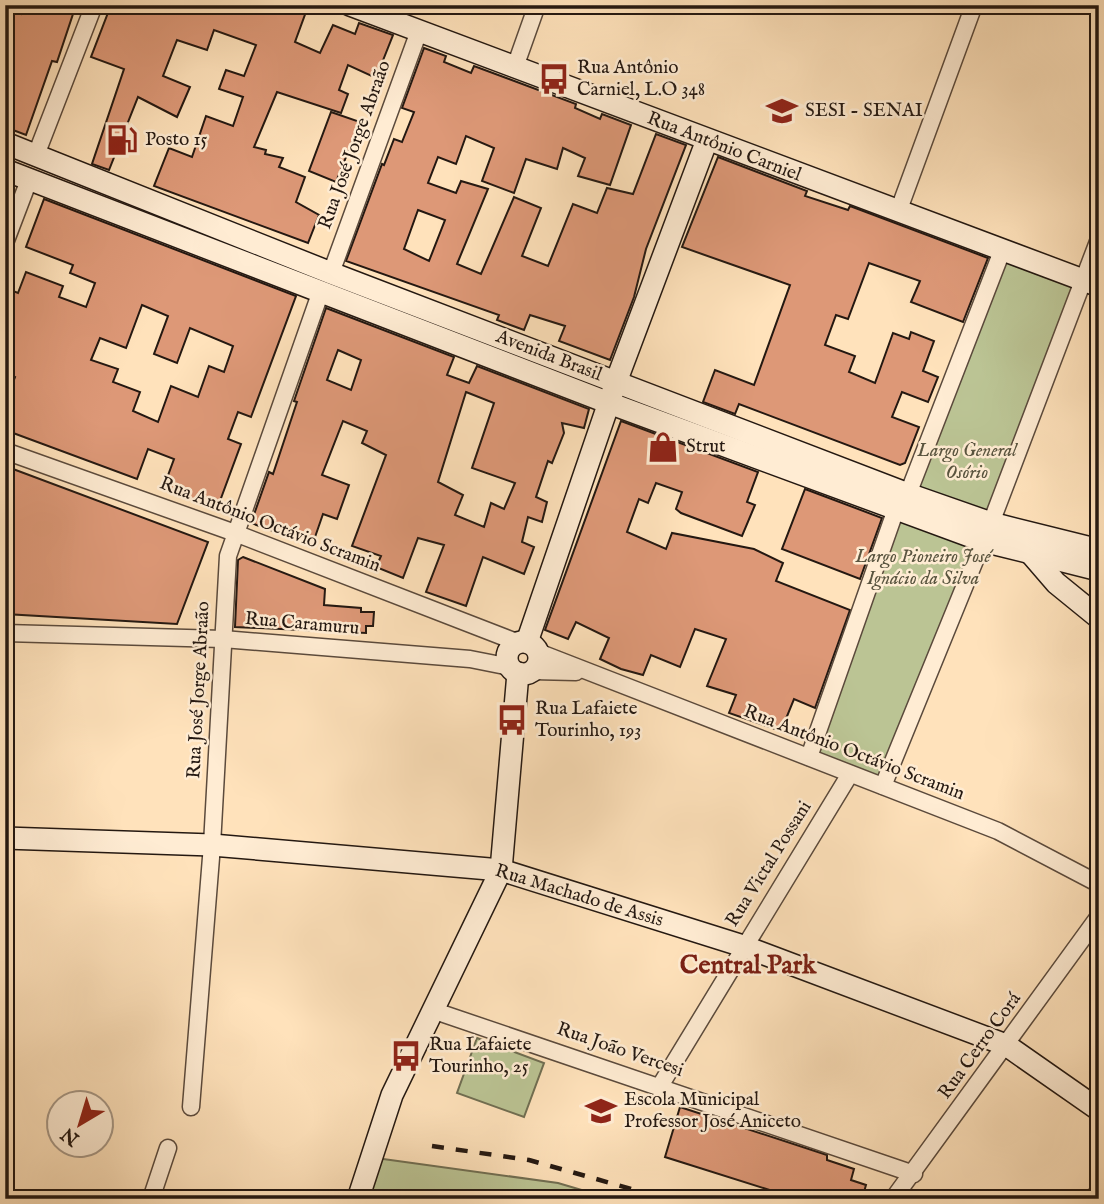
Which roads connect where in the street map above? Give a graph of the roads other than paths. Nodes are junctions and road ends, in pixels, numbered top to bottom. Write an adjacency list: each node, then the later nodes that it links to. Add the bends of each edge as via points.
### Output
1 (93, 5): 9 (street)
2 (350, 5): 5 (street, Rua Antônio Carniel)
3 (537, 5): 6 (street)
4 (974, 5): 12 (street)
5 (419, 31): 6 (street, Rua Antônio Carniel); 16 (street, Rua José Jorge Abraão)
6 (514, 67): 7 (street, Rua Antônio Carniel)
7 (707, 140): 12 (street, Rua Antônio Carniel); 18 (street)
8 (5, 142): 9 (street, Avenida Brasil)
9 (36, 155): 16 (street, Avenida Brasil)
10 (5, 170): 11 (street, Avenida Brasil)
11 (29, 180): 14 (street); 16 (street, Avenida Brasil)
12 (898, 212): 15 (street, Rua Antônio Carniel)
13 (1099, 239): 17 (street)
14 (5, 243)
15 (1002, 251): 17 (street, Rua Antônio Carniel); 21 (street)
16 (326, 282): 18 (street, Avenida Brasil); 19 (street, Avenida Brasil); 23 (street, Rua José Jorge Abraão)
17 (1091, 283): 22 (street)
18 (616, 382): 19 (street); 21 (street, Avenida Brasil)
19 (608, 403): 21 (street, Avenida Brasil); 29 (street)
20 (5, 451): 23 (street, Rua Antônio Octávio Scramin)
21 (902, 501): 22 (street, Avenida Brasil); 30 (street)
22 (987, 532): 24 (street, Avenida Brasil); 25 (street, Avenida Brasil); 32 (street)
23 (235, 533): 28 (street, Rua José Jorge Abraão, via 228,556); 29 (street, Rua Antônio Octávio Scramin)
24 (1031, 554): 25 (street, Avenida Brasil); 26 (street, via 1075,601)
25 (1098, 559)
26 (1099, 618)
27 (5, 633): 28 (street, Rua Caramuru)
28 (223, 639): 29 (street, Rua Caramuru, via 470,659); 34 (street, Rua José Jorge Abraão)
29 (524, 658): 30 (street, Rua Antônio Octávio Scramin, via 589,673); 35 (street)
30 (809, 757): 31 (street, Rua Antônio Octávio Scramin)
31 (850, 774): 32 (street, Rua Antônio Octávio Scramin); 38 (street, Rua Victal Possani)
32 (883, 786): 36 (street, Rua Antônio Octávio Scramin, via 998,831)
33 (5, 838): 34 (street, Rua Machado de Assis)
34 (212, 845): 35 (street, Rua Machado de Assis); 42 (street, Rua José Jorge Abraão)
35 (501, 870): 38 (street, Rua Machado de Assis); 39 (street)
36 (1099, 884)
37 (1099, 916): 40 (street, Rua Cerro Corá)
38 (743, 946): 40 (street, Rua Machado de Assis); 41 (street, Rua Victal Possani)
39 (432, 1010): 41 (street, Rua João Vercesi); 48 (street, via 392,1095)
40 (1006, 1045): 43 (street, Rua Machado de Assis); 45 (street, Rua Cerro Corá)
41 (660, 1086): 45 (street, Rua João Vercesi)
42 (191, 1107)
43 (1099, 1110)
44 (167, 1148): 47 (street)
45 (914, 1174): 49 (street, Rua Cerro Corá)
46 (1099, 1190): 50 (street)
47 (150, 1199)
48 (358, 1199)
49 (893, 1199)
50 (1093, 1199)

